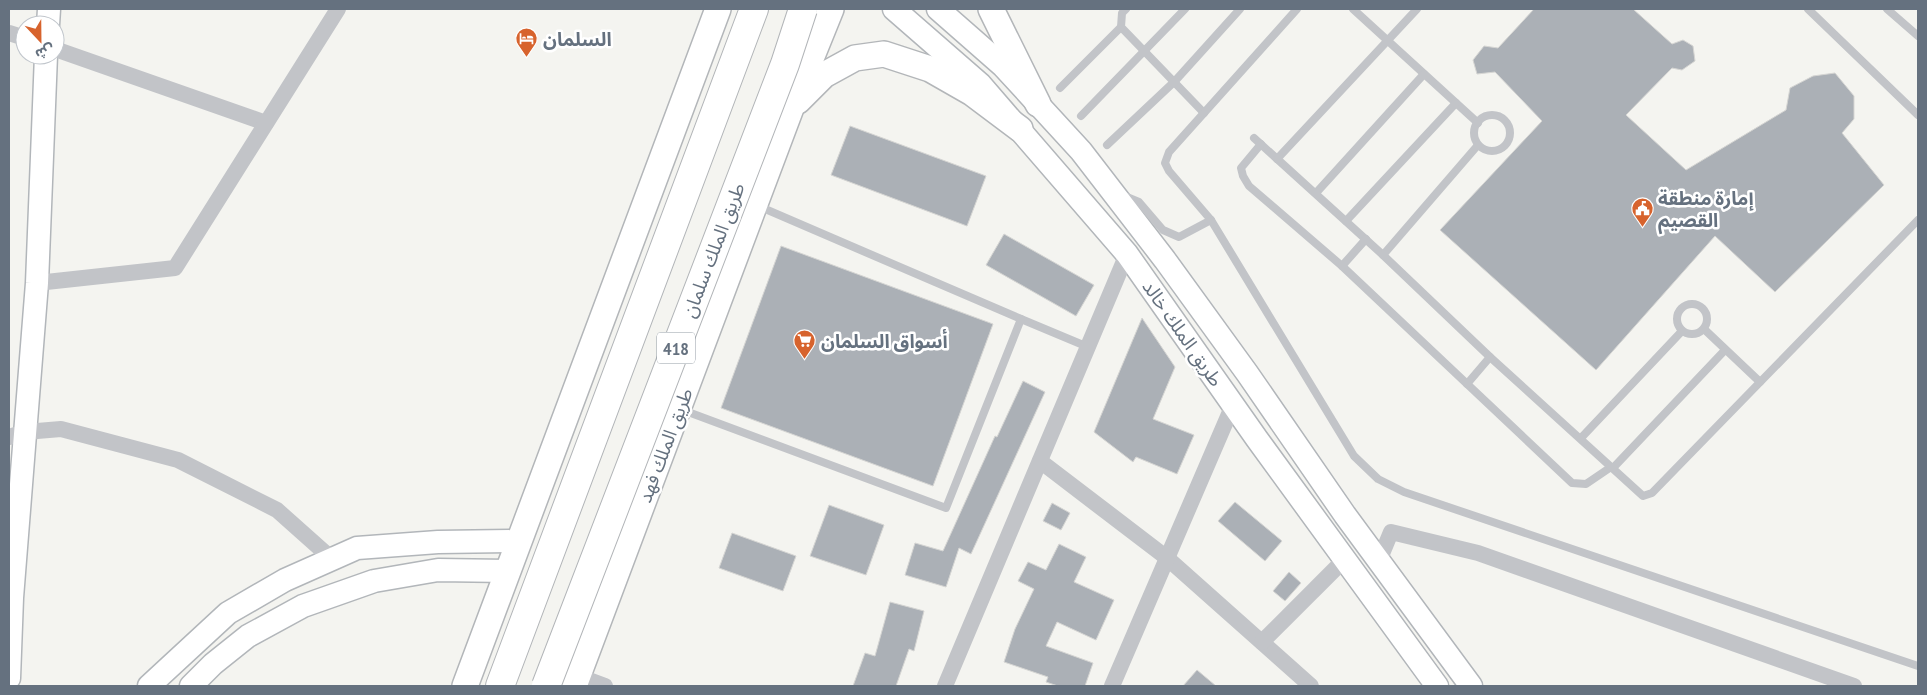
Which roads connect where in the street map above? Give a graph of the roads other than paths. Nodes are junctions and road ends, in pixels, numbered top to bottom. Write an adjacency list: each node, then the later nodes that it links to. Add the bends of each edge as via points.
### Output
1 (338, 9): 35 (street)
2 (718, 9): 23 (main road)
3 (726, 9): 23 (main road)
4 (754, 9): 78 (highway, 418)
5 (801, 9): 30 (main road, via 808,30); 79 (highway, طريق الملك سلمان / 418, bridge, via 778,82)
6 (831, 9): 30 (main road, طريق الملك فهد)
7 (894, 9): 36 (main road, طريق الملك خالد, via 980,84)
8 (938, 9): 29 (main road, طريق الملك خالد, via 1003,66)
9 (991, 9): 29 (main road)
10 (1126, 9): 18 (lane, via 1122,13)
11 (1185, 9): 21 (lane)
12 (1240, 9): 26 (lane)
13 (1297, 9): 31 (lane)
14 (1353, 9): 20 (lane)
15 (1417, 9): 20 (lane)
16 (1808, 9): 32 (lane)
17 (1887, 9): 19 (lane)
18 (1121, 28): 21 (lane); 27 (lane)
19 (1918, 36)
20 (1388, 40): 25 (lane); 39 (lane)
21 (1145, 52): 26 (lane); 33 (lane)
22 (65, 53): 35 (street)
23 (698, 64): 65 (main road)
24 (46, 65): 50 (main road)
25 (1424, 74): 28 (lane); 41 (lane)
26 (1175, 81): 31 (lane); 37 (lane)
27 (1060, 88)
28 (1456, 103): 34 (lane); 45 (lane)
29 (1038, 104): 40 (main road, طريق الملك خالد, via 1081,151)
30 (792, 105): 36 (main road, via 824,75 855,58 884,54 930,69); 42 (main road, طريق الملك فهد)
31 (1204, 112): 43 (lane, via 1169,152 1165,163)
32 (1918, 115)
33 (1080, 116)
34 (1478, 122): 38 (lane, via 1474,130); 38 (lane, via 1484,117 1500,117 1510,129 1510,137 1500,150 1484,150)
35 (266, 123): 50 (street, via 175,268)
36 (1020, 129): 47 (main road, طريق الملك خالد)
37 (1107, 145)
38 (1478, 145): 48 (lane)
39 (1277, 159): 41 (lane); 49 (lane, via 1257,141 1241,168 1243,176 1249,186)
40 (1113, 193): 43 (lane, via 1139,202 1164,230 1179,237); 69 (main road, طريق الملك خالد, via 1247,373)
41 (1316, 193): 45 (lane)
42 (755, 205): 51 (lane); 60 (main road, طريق الملك فهد)
43 (1211, 220): 72 (lane, via 1354,456 1378,480 1413,495)
44 (1918, 220): 57 (lane)
45 (1346, 221): 46 (lane)
46 (1366, 239): 48 (lane); 49 (lane)
47 (1127, 254): 54 (street); 59 (main road, طريق الملك خالد)
48 (1383, 255): 56 (lane)
49 (1342, 266): 58 (lane)
50 (36, 283): 61 (main road)
51 (1021, 320): 54 (lane); 60 (lane, via 946,508)
52 (1704, 329): 53 (lane, via 1698,334); 53 (lane, via 1706,314 1695,304 1687,305 1677,317); 55 (lane)
53 (1682, 331): 62 (lane)
54 (1088, 348): 63 (street)
55 (1725, 350): 57 (lane); 64 (lane)
56 (1490, 357): 58 (lane); 62 (lane)
57 (1760, 382): 64 (lane, via 1652,493 1642,496)
58 (1467, 384): 64 (lane, via 1572,483 1586,484)
59 (1233, 405): 66 (street); 68 (main road, طريق الملك خالد)
60 (678, 409): 74 (main road, طريق الملك فهد)
61 (17, 435): 67 (street, via 62,430 178,460 277,510); 73 (main road)
62 (1581, 438): 64 (lane)
63 (1040, 461): 66 (street); 81 (street)
64 (1612, 467)
65 (519, 541): 67 (main road, via 357,548); 70 (main road)
66 (1167, 558): 71 (street); 82 (street)
67 (332, 559): 75 (main road, via 285,580 228,613)
68 (1344, 559): 71 (street); 84 (main road, طريق الملك خالد)
69 (1379, 561): 85 (main road, طريق الملك خالد); 86 (street, via 1391,532 1478,553)
70 (508, 571): 76 (main road, via 438,570 383,580 303,606 248,636); 77 (main road)
71 (1262, 642): 83 (street)
72 (1918, 666)
73 (9, 678)
74 (576, 681): 80 (street)
75 (149, 686)
76 (191, 686)
77 (465, 686)
78 (500, 686)
79 (546, 686)
80 (605, 686)
81 (945, 686)
82 (1112, 686)
83 (1311, 686)
84 (1437, 686)
85 (1471, 686)
86 (1854, 686)

